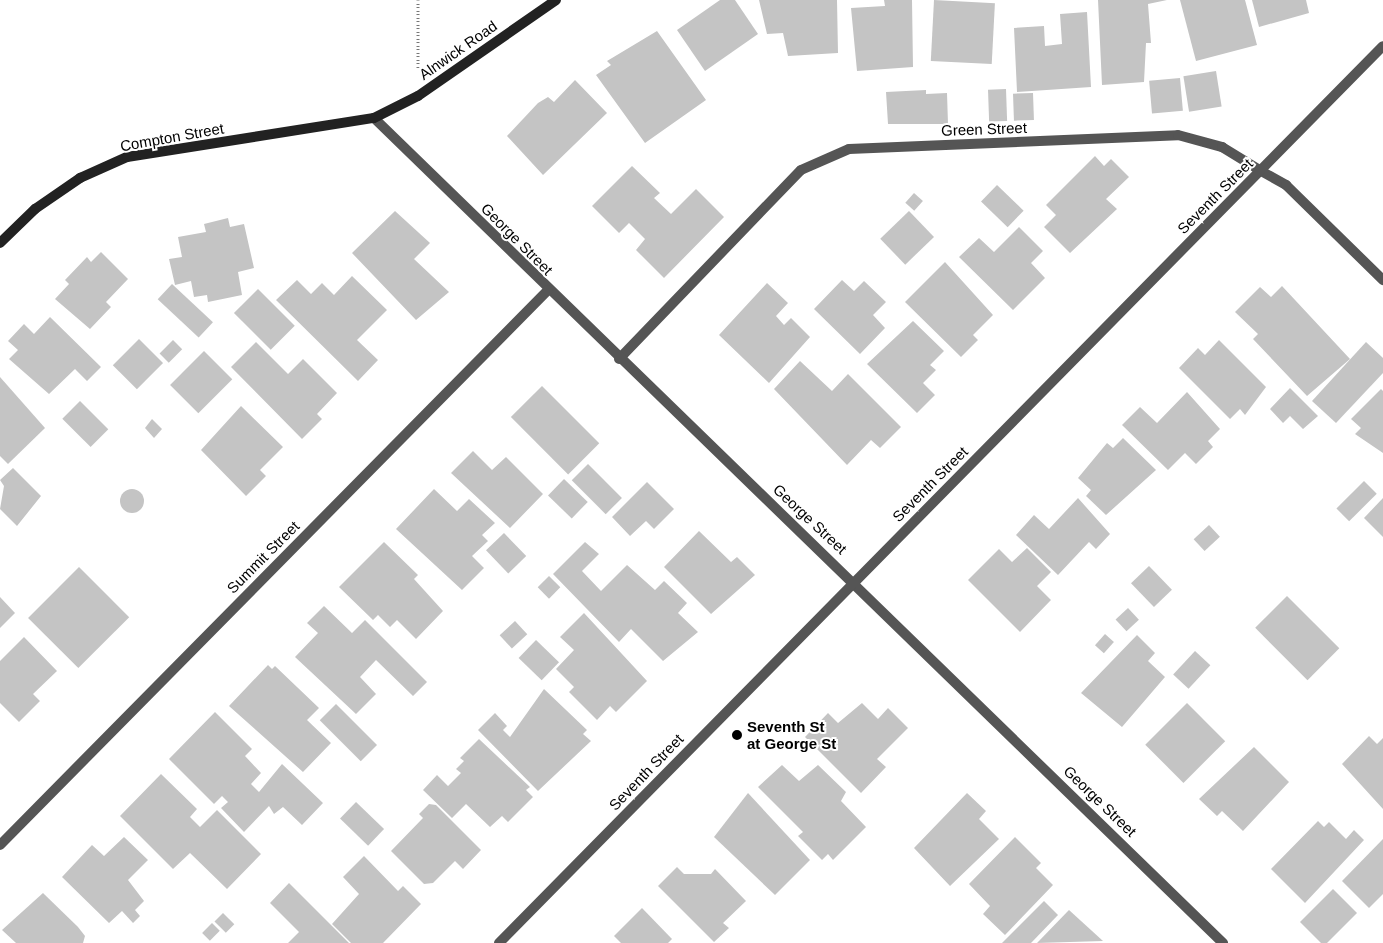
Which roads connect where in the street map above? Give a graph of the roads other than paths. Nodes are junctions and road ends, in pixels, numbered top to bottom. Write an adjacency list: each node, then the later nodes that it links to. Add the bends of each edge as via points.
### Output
1 (556, 0): 3 (street, Alnwick Road, via 418,96)
2 (1383, 46): 4 (street, Seventh Street)
3 (374, 118): 5 (street, Compton Street, via 127,158 80,178 35,209); 7 (street, George Street)
4 (1260, 171): 6 (street, Green Street, via 1286,185); 8 (street, Green Street, via 1222,147 1178,135 849,149 801,170); 9 (street, Seventh Street)
5 (0, 244)
6 (1383, 280)
7 (548, 290): 8 (street, George Street); 10 (street, Summit Street)
8 (620, 359): 9 (street, George Street)
9 (854, 581): 11 (street, Seventh Street); 12 (street, George Street)
10 (0, 845)
11 (499, 943)
12 (1223, 943)

